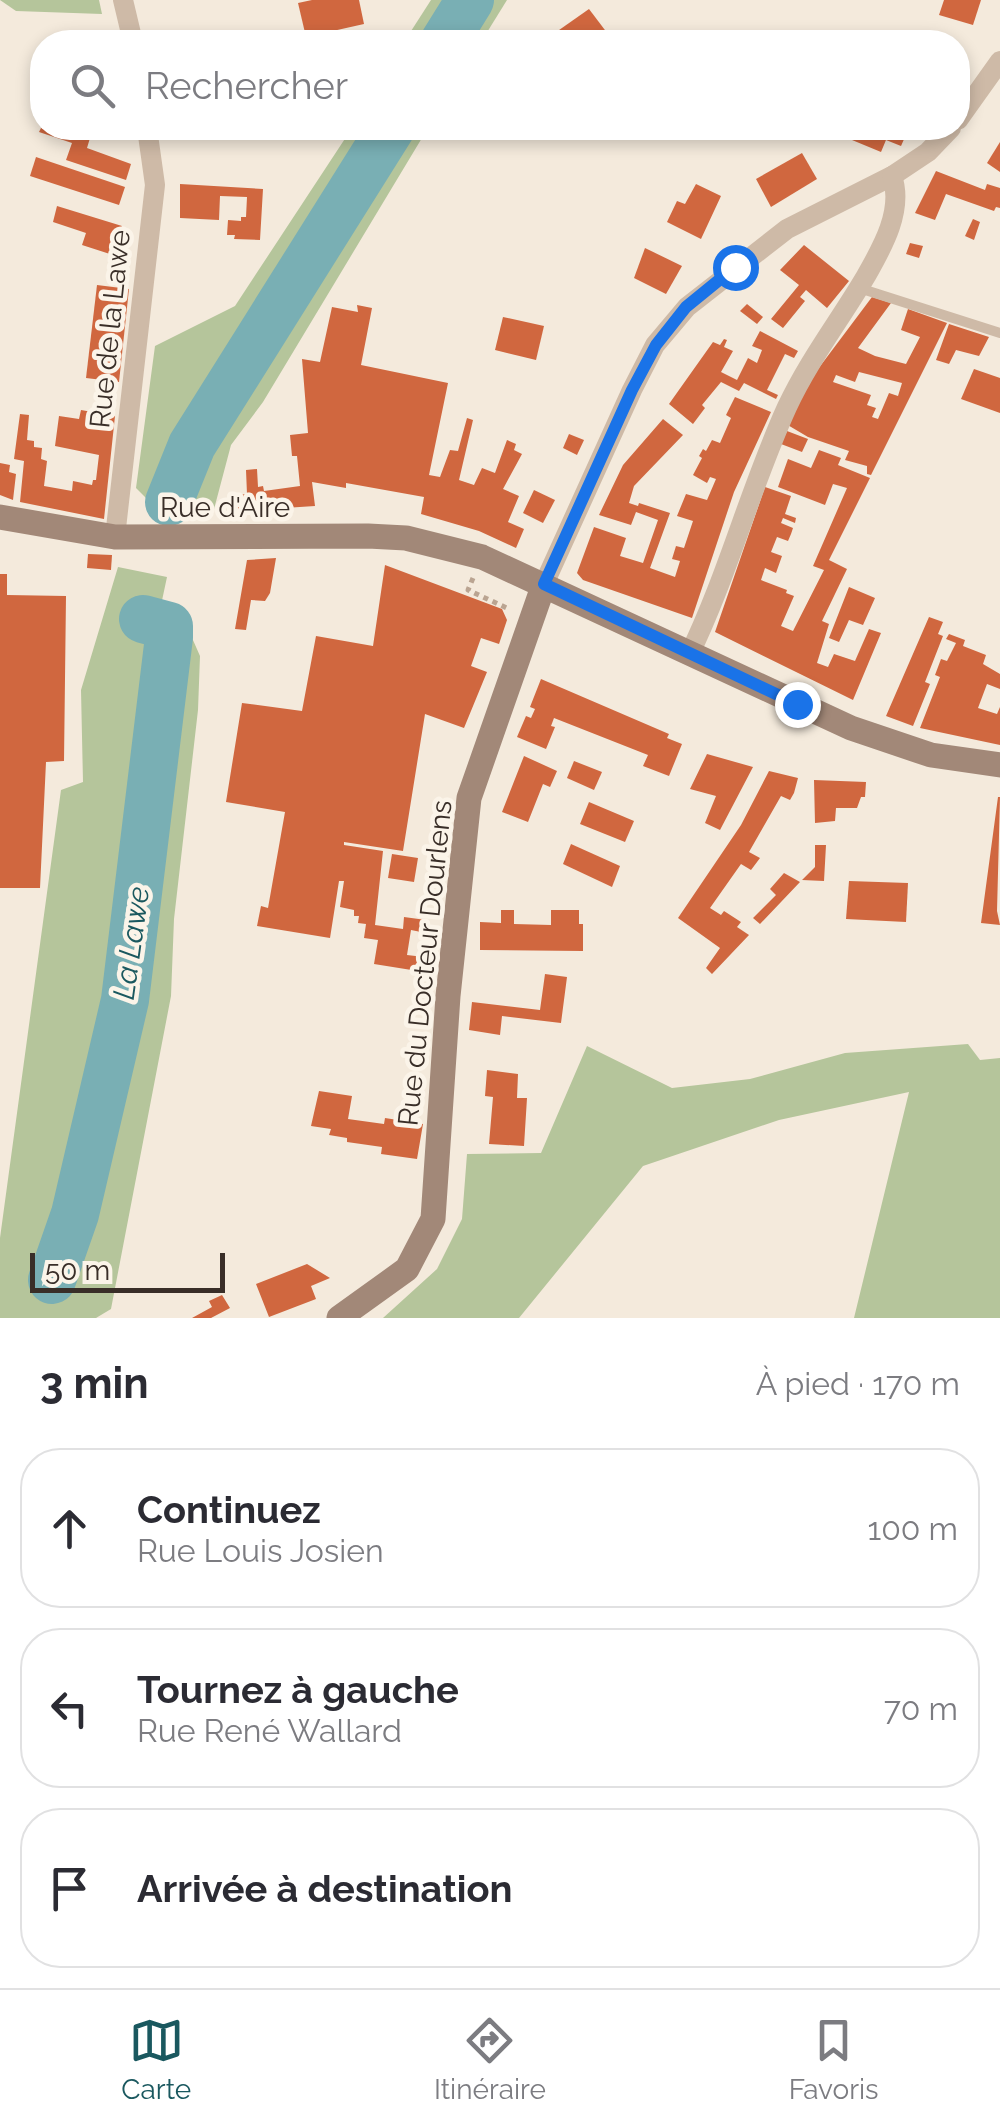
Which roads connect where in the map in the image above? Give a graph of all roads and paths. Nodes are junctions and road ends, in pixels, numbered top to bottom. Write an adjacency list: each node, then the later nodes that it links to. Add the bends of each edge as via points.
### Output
1 (124, 0): 2 (street)
2 (130, 30)
3 (1000, 61): 4 (street)
4 (970, 103)
5 (149, 140): 11 (street, Rue de la Lawe, via 155,185)
6 (939, 140): 7 (street)
7 (892, 176): 8 (street, via 891,225); 13 (street, via 787,230 686,307 632,390)
8 (859, 288): 9 (lane); 15 (street, via 788,405)
9 (1000, 333)
10 (0, 518): 11 (main road, Rue d'Aire)
11 (115, 538): 12 (main road, Rue d'Aire, via 406,538)
12 (482, 558): 13 (main road, Rue d'Aire); 14 (path, via 468,590 506,606)
13 (544, 584): 14 (main road, Rue du Docteur Dourlens); 15 (main road, Rue d'Aire)
14 (526, 632): 17 (main road, Rue du Docteur Dourlens, via 470,798 433,1220 407,1269)
15 (690, 655): 16 (main road, Rue d'Aire, via 893,744)
16 (1000, 765)
17 (338, 1318)

